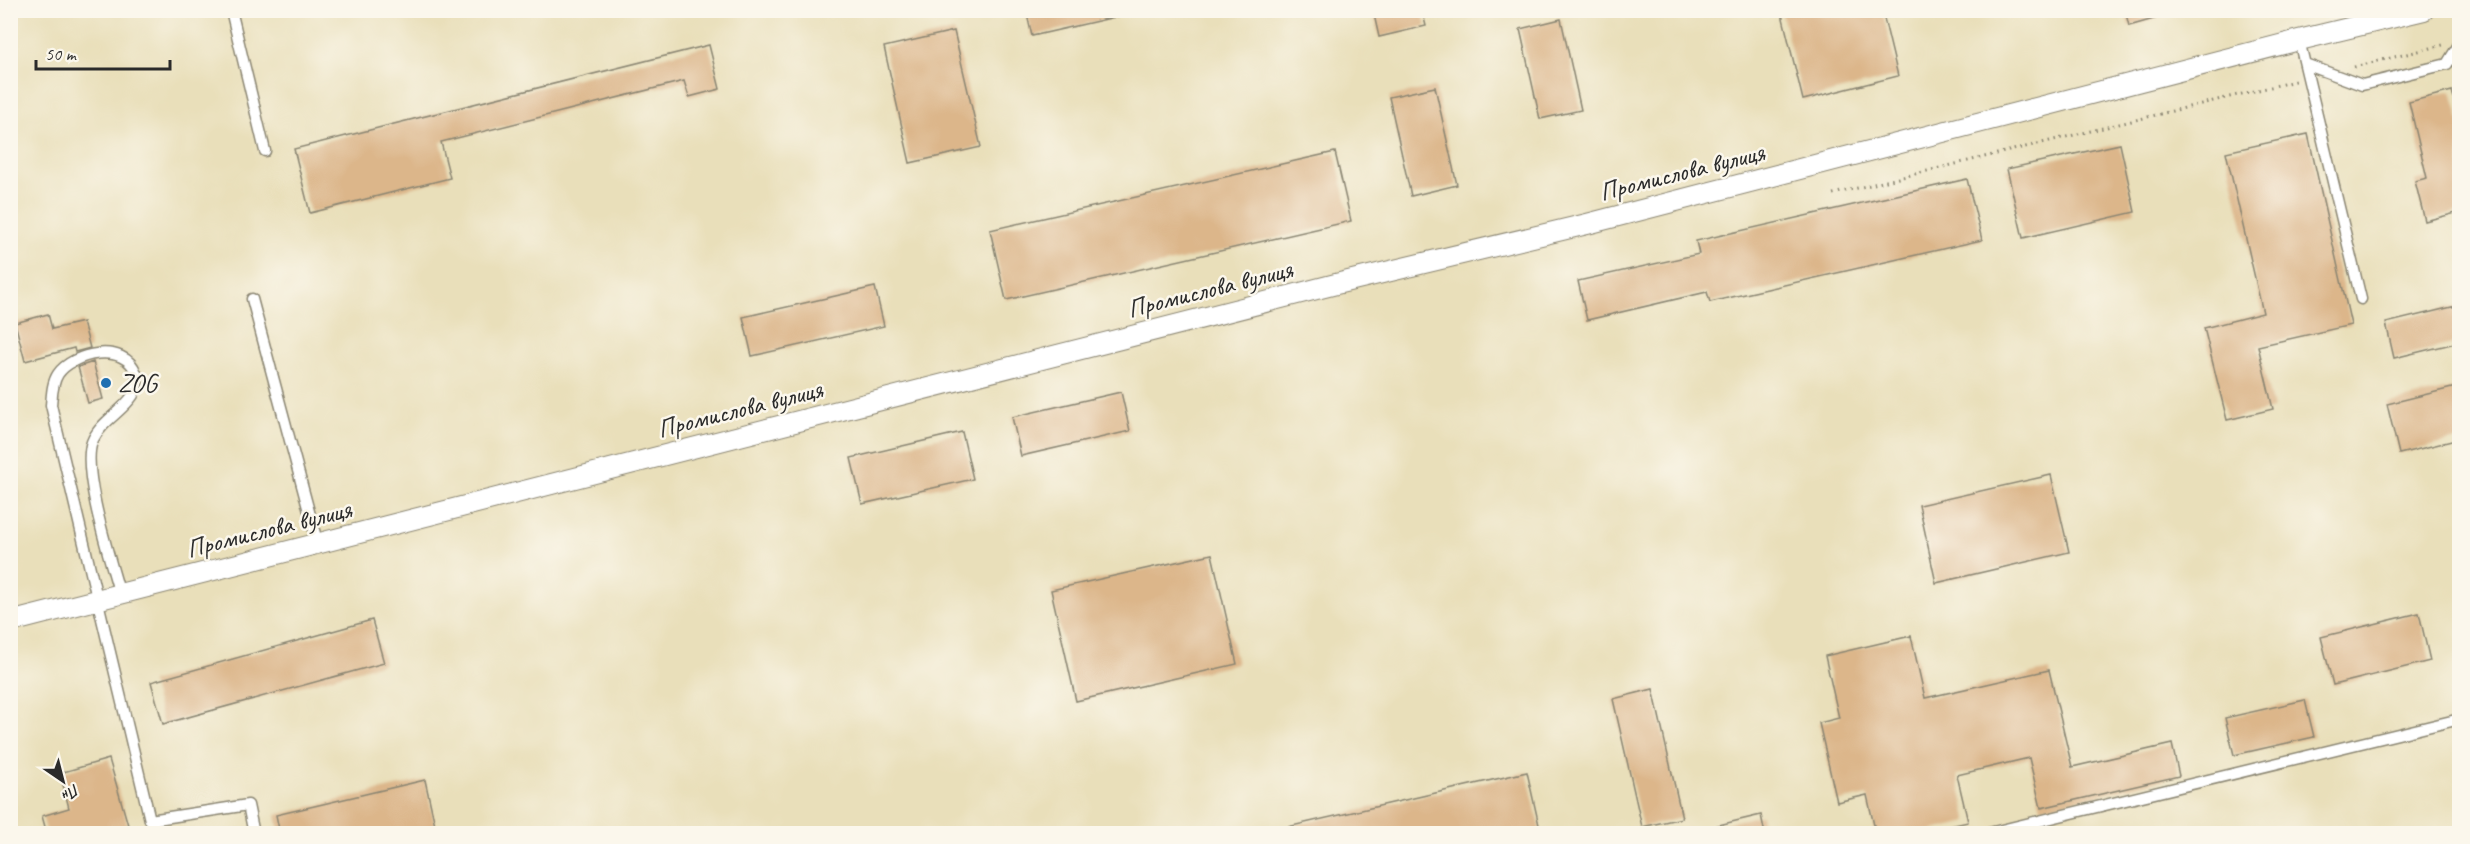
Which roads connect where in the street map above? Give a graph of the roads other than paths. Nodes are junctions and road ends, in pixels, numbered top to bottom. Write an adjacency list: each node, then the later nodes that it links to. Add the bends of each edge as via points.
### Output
1 (231, 10): 6 (lane)
2 (2424, 10): 3 (street, Промислова вулиця)
3 (2299, 40): 5 (lane); 9 (street, Промислова вулиця)
4 (2454, 43): 5 (lane, via 2446,64 2362,86)
5 (2305, 64): 7 (lane)
6 (265, 151)
7 (2361, 298)
8 (252, 299): 9 (lane)
9 (318, 545): 10 (street, Промислова вулиця)
10 (120, 595): 11 (street, Промислова вулиця); 11 (lane, via 91,483 90,456 97,431 132,399 136,380 130,364 114,354 103,353 64,367 54,382 51,405)
11 (97, 600): 12 (street, Промислова вулиця); 14 (lane, via 150,820 248,805)
12 (10, 622)
13 (2460, 719): 15 (lane)
14 (254, 834)
15 (1985, 834)

